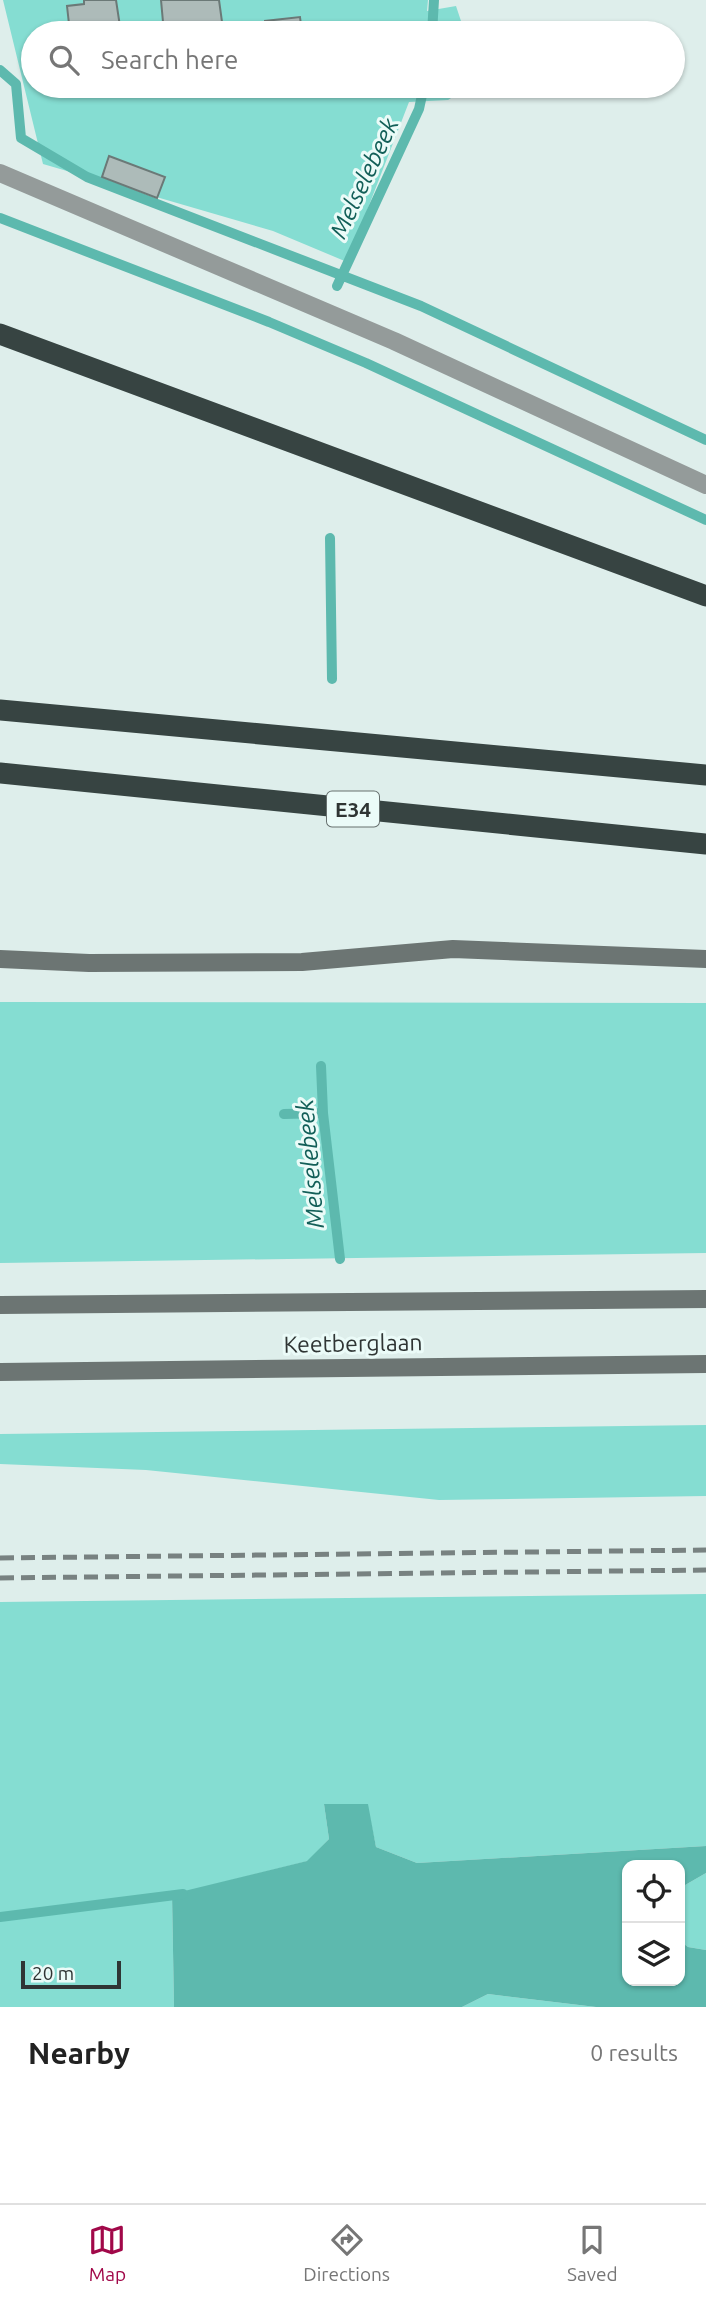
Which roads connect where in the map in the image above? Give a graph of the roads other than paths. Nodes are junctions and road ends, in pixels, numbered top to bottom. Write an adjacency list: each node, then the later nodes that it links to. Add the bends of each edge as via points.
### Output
1 (0, 173): 3 (street, via 394,341)
2 (0, 334): 4 (highway)
3 (706, 485)
4 (706, 596)
5 (0, 710): 7 (highway)
6 (0, 773): 8 (highway, E34)
7 (706, 775)
8 (706, 844)
9 (0, 959): 10 (main road, via 302,962 453,949)
10 (706, 959)
11 (706, 1299): 12 (main road, Keetberglaan)
12 (0, 1305)
13 (706, 1364): 14 (main road, Keetberglaan)
14 (0, 1372)

